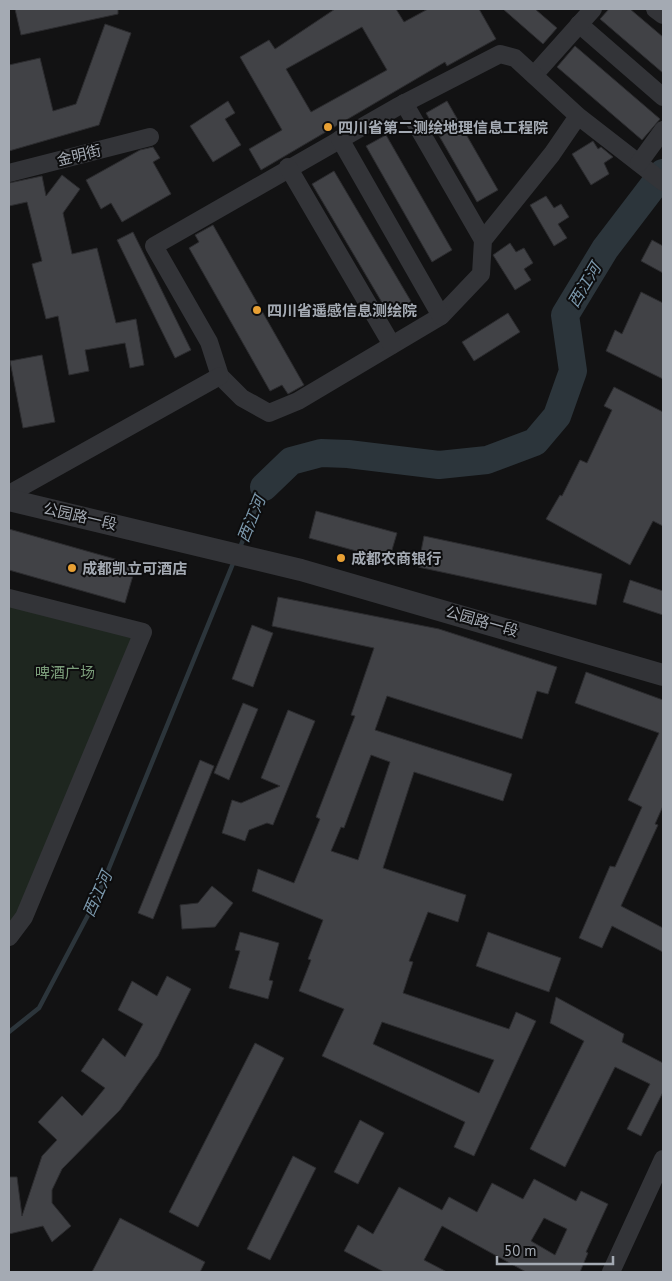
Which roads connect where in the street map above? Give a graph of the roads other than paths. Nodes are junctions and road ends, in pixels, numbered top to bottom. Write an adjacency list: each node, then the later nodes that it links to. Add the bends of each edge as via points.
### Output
1 (593, 9): 4 (street)
2 (655, 9): 3 (street)
3 (663, 15)
4 (579, 24): 5 (street); 6 (street)
5 (534, 75): 7 (street, via 515,58 500,54); 8 (street)
6 (663, 97)
7 (404, 103): 11 (street); 15 (street)
8 (578, 116): 13 (street); 15 (street)
9 (663, 130): 13 (street)
10 (150, 137): 14 (street, 金明街)
11 (340, 139): 12 (street); 16 (street)
12 (288, 168): 17 (street); 18 (street, via 154,246 209,342)
13 (651, 172)
14 (9, 173)
15 (483, 240): 16 (street, via 481,274)
16 (441, 316): 17 (street)
17 (392, 345): 18 (street, via 298,401 269,413 242,398)
18 (220, 376): 19 (street)
19 (9, 494)
20 (9, 500): 22 (street, 公园路一段, via 301,570)
21 (9, 598): 23 (street, via 143,632 24,917)
22 (663, 674)
23 (9, 937)
24 (663, 1159): 25 (street)
25 (611, 1272)

